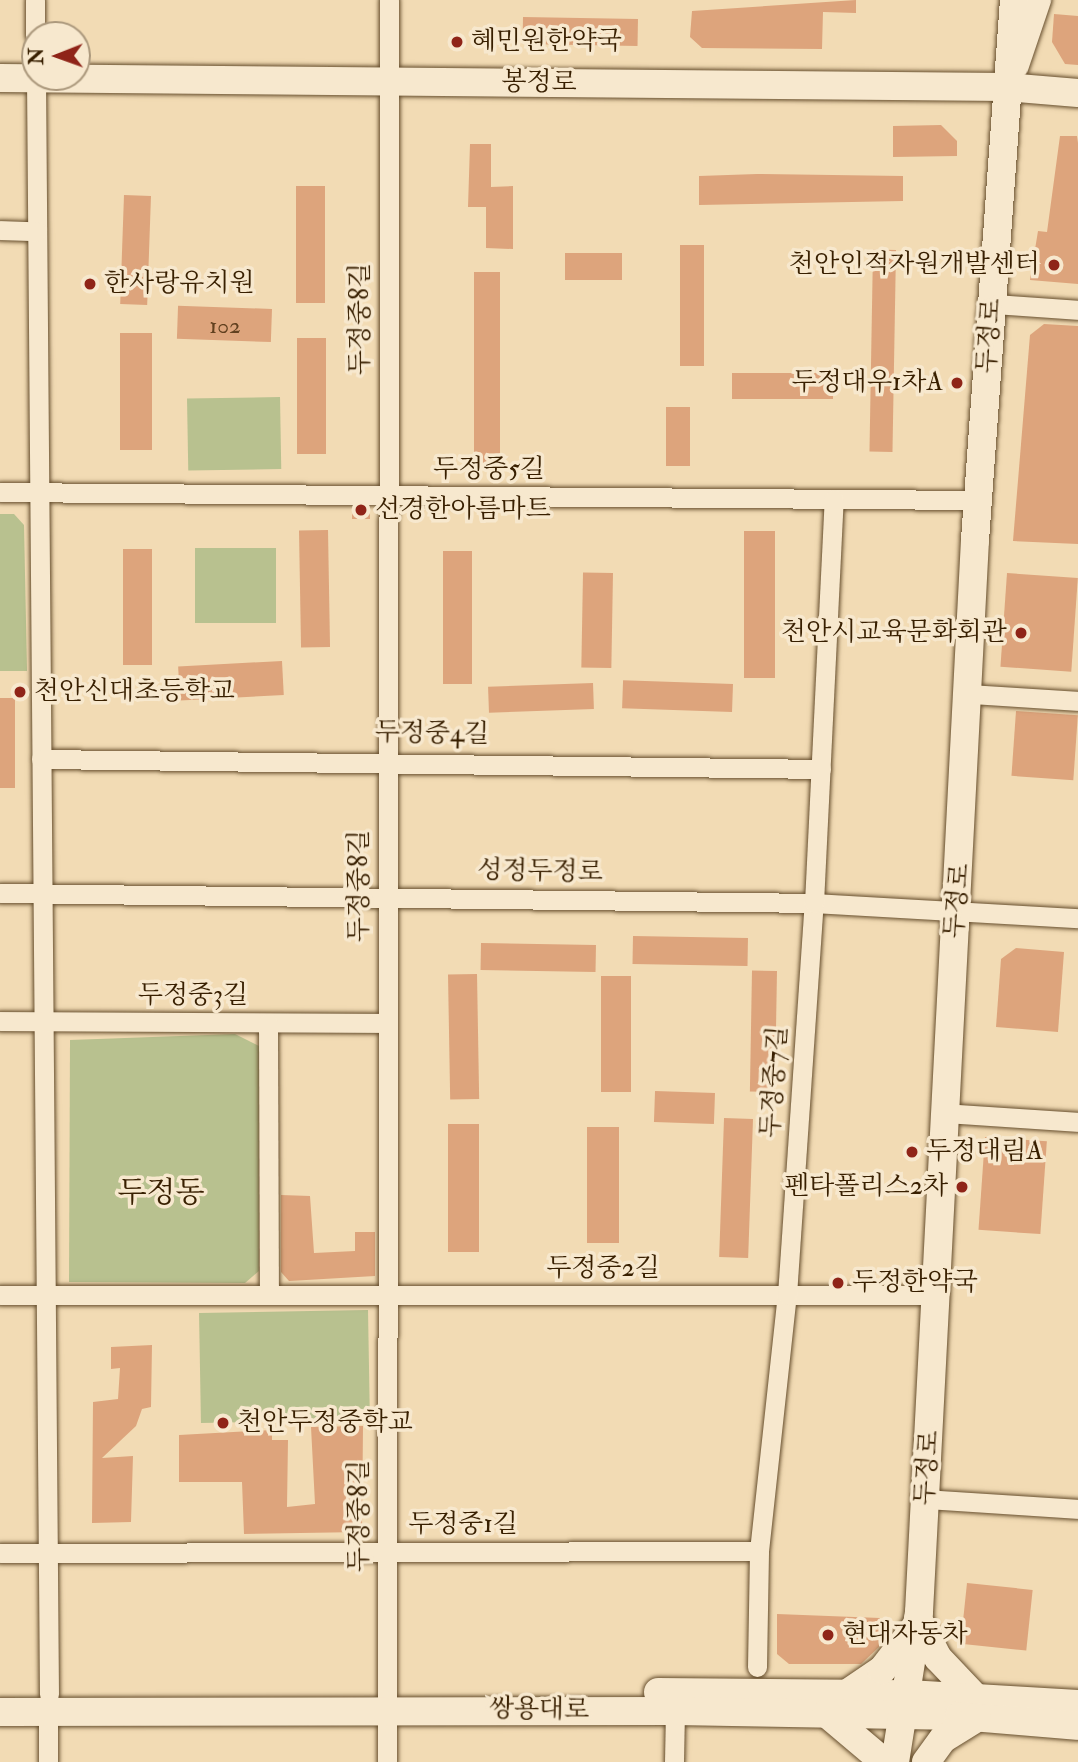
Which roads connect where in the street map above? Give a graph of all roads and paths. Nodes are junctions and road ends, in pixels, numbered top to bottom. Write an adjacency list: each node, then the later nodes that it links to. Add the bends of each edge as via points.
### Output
1 (35, 0): 5 (street)
2 (389, 0): 9 (street, 두정중8길)
3 (1014, 0): 10 (street, 두정로)
4 (1037, 0): 10 (street, 두정로)
5 (35, 21)
6 (0, 78): 7 (street, 봉정로)
7 (21, 78)
8 (91, 78): 9 (street, 봉정로)
9 (387, 80): 10 (street, 봉정로); 19 (street, 두정중8길)
10 (1006, 87): 12 (street, 봉정로); 15 (street, 두정로)
11 (36, 91): 14 (street)
12 (1078, 93)
13 (0, 230): 14 (street)
14 (37, 231): 18 (street)
15 (993, 303): 16 (street); 21 (street, 두정로)
16 (1078, 310)
17 (0, 492): 18 (street, 두정중5길)
18 (39, 492): 19 (street, 두정중5길); 24 (street)
19 (387, 495): 20 (street, 두정중5길); 25 (street, 두정중8길)
20 (834, 499): 21 (street, 두정중5길); 26 (street, 두정중7길)
21 (978, 500): 22 (street, 두정로)
22 (970, 694): 23 (street); 31 (street, 두정로)
23 (1078, 701)
24 (41, 759): 25 (street, 두정중4길); 28 (street)
25 (386, 759): 26 (street, 두정중4길); 29 (street, 두정중8길)
26 (821, 769): 30 (street, 두정중7길)
27 (0, 893): 28 (street, 성정두정로)
28 (42, 894): 29 (street, 성정두정로); 34 (street)
29 (386, 896): 30 (street, 성정두정로); 36 (street, 두정중8길)
30 (814, 903): 31 (street, 성정두정로); 43 (street, 두정중7길)
31 (957, 910): 32 (street, 성정두정로); 37 (street, 두정로)
32 (1078, 918)
33 (0, 1021): 34 (street, 두정중3길)
34 (43, 1021): 35 (street, 두정중3길); 40 (street)
35 (268, 1023): 36 (street, 두정중3길); 41 (street)
36 (386, 1023): 42 (street, 두정중8길)
37 (944, 1112): 38 (street); 44 (street, 두정로)
38 (1078, 1122)
39 (0, 1294): 40 (street, 두정중2길)
40 (45, 1294): 41 (street, 두정중2길); 50 (street)
41 (269, 1295): 42 (street, 두정중2길)
42 (385, 1295): 43 (street, 두정중2길); 48 (street, 두정중8길)
43 (787, 1295): 44 (street, 두정중2길); 47 (street, 두정중7길)
44 (938, 1295): 45 (street, 두정로)
45 (925, 1499): 46 (street); 51 (street, 두정로)
46 (1078, 1509)
47 (759, 1551): 48 (street, 두정중1길); 52 (street, 두정중7길)
48 (387, 1552): 50 (street, 두정중1길); 55 (street, 두정중8길)
49 (0, 1553): 50 (street, 두정중1길)
50 (47, 1553): 56 (street)
51 (918, 1619): 53 (street, via 892,1658); 58 (street, 두정로); 59 (street, via 938,1658)
52 (757, 1667)
53 (849, 1692): 55 (street, 쌍용대로); 58 (street, 쌍용대로)
54 (0, 1694): 56 (street, 쌍용대로)
55 (388, 1700): 56 (street, 쌍용대로); 60 (street, 쌍용대로); 65 (street, 두정중8길)
56 (48, 1703): 61 (street, 쌍용대로); 64 (street)
57 (1078, 1704): 59 (street, 쌍용대로)
58 (907, 1705): 59 (street, 쌍용대로); 62 (street, 쌍용대로); 68 (street, 두정로); 69 (street, 두정로)
59 (976, 1707): 63 (street, 쌍용대로); 70 (street)
60 (675, 1711): 62 (street, 쌍용대로); 66 (street)
61 (0, 1712)
62 (826, 1713): 67 (street)
63 (1078, 1726)
64 (48, 1762)
65 (387, 1762)
66 (674, 1762)
67 (884, 1762)
68 (895, 1762)
69 (913, 1762)
70 (926, 1762)

